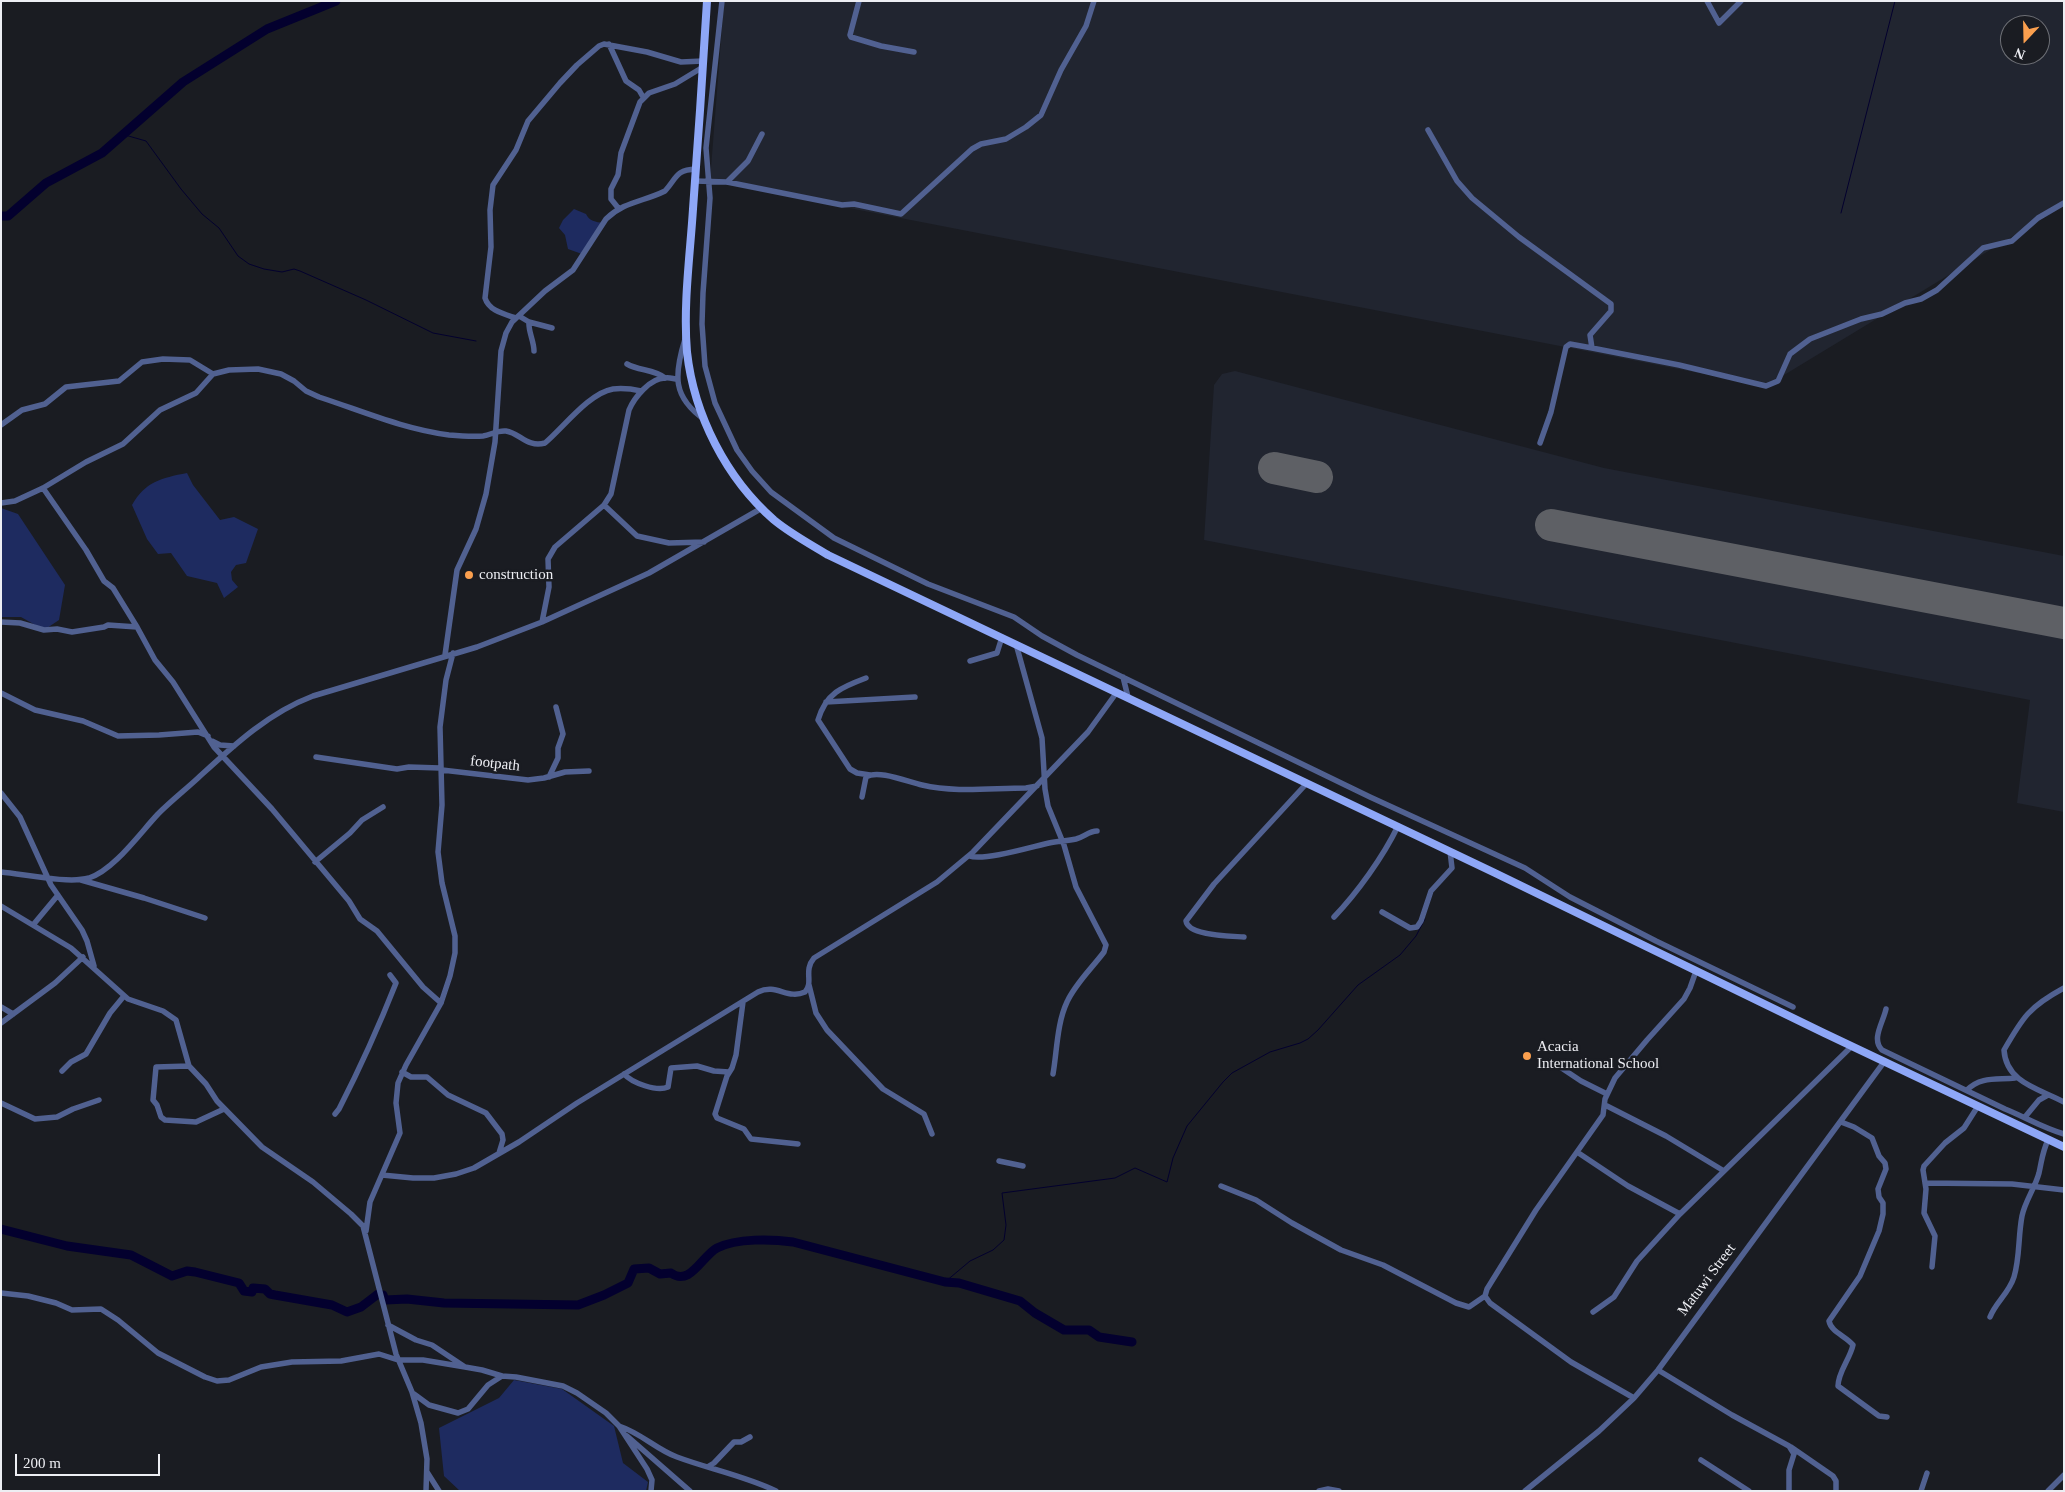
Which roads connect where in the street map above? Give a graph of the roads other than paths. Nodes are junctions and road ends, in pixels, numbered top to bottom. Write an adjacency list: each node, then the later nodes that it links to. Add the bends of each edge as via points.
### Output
1 (707, 1): 9 (main road)
2 (722, 1): 15 (street, via 706,148)
3 (859, 1): 8 (street, via 851,37)
4 (1094, 1): 16 (street, via 1086,26 1041,115 1006,139 972,149 901,214)
5 (1707, 1): 6 (street, via 1719,23)
6 (1741, 1)
7 (610, 44): 9 (street, via 681,62); 10 (street, via 626,81); 19 (street, via 599,46 577,65 528,121 516,150 493,185 485,298 495,310)
8 (914, 52)
9 (703, 64): 10 (street, via 675,84); 13 (main road)
10 (643, 97): 18 (street, via 621,153 618,175 610,189 611,199)
11 (1428, 130): 23 (street, via 1457,181 1472,198 1519,237 1611,304 1611,311 1590,336)
12 (762, 134): 16 (street, via 748,161)
13 (696, 169): 14 (main road); 18 (street, via 682,171 664,192)
14 (695, 181): 15 (street); 22 (main road)
15 (710, 181): 16 (street); 47 (street, via 702,293 705,366 719,414 752,471 771,492 834,538 928,584 1014,617 1042,636)
16 (727, 182)
17 (2064, 203): 23 (street, via 2038,218 2012,241 1983,248 1937,290 1921,299 1810,339 1790,354 1781,377 1771,385)
18 (618, 209): 19 (street, via 606,220 573,270 551,285)
19 (517, 317): 20 (street); 32 (street, via 508,328 502,346)
20 (528, 322): 21 (street); 24 (street)
21 (552, 328)
22 (686, 336): 28 (street, via 678,365); 30 (main road, via 692,383)
23 (1592, 348): 33 (street, via 1570,344 1566,347 1551,412)
24 (534, 351)
25 (627, 364): 27 (street, via 658,372)
26 (213, 374): 31 (street, via 190,360 142,362 119,381 66,387 45,404 22,410); 32 (street, via 245,368 281,374 313,394 405,427 463,436 486,436); 34 (street, via 196,393 160,410 122,444)
27 (665, 378): 28 (street); 29 (street)
28 (678, 379): 30 (street, via 686,405)
29 (641, 391): 32 (street, via 606,391 581,408 541,444 524,441 506,431); 36 (street, via 629,410 612,491)
30 (704, 420): 37 (main road, via 719,452)
31 (1, 425)
32 (496, 432): 45 (street, via 482,511 457,570)
33 (1540, 443)
34 (43, 488): 35 (street); 41 (street, via 104,581 114,588)
35 (3, 504)
36 (604, 505): 38 (street, via 637,536 669,543); 40 (street, via 552,551 548,559 549,587)
37 (762, 508): 38 (street); 42 (main road, via 785,528 828,555)
38 (706, 542): 40 (street, via 650,573)
39 (1, 622): 41 (street, via 72,632 108,625)
40 (542, 622): 44 (street, via 478,647)
41 (137, 627): 55 (street, via 155,660 174,682)
42 (1002, 637): 43 (main road); 46 (street, via 997,653)
43 (1016, 644): 49 (main road); 63 (street, via 1042,738)
44 (453, 653): 45 (street); 59 (street, via 440,727)
45 (445, 655): 56 (street, via 294,703)
46 (970, 661)
47 (1123, 677): 52 (street); 95 (street, via 1525,868 1570,897)
48 (866, 678): 53 (street, via 836,690)
49 (1117, 692): 52 (main road); 63 (street, via 1088,732)
50 (1, 693): 55 (street, via 35,710 83,721 118,736 198,732)
51 (915, 697): 53 (street)
52 (1128, 697): 64 (main road)
53 (826, 702): 61 (street, via 818,720 850,769)
54 (556, 707): 62 (street, via 563,734 558,758)
55 (208, 738): 56 (street, via 220,745); 57 (street)
56 (234, 746): 57 (street)
57 (223, 755): 74 (street); 77 (street, via 159,813 110,865 93,876)
58 (316, 757): 59 (street, footpath, via 397,769)
59 (440, 768): 62 (street, footpath, via 462,774 520,780); 93 (street, via 439,863 455,944 453,966)
60 (589, 771): 62 (street, footpath, via 565,772)
61 (870, 775): 65 (street, via 944,789); 67 (street, via 866,778)
62 (549, 777)
63 (1045, 778): 65 (street); 71 (street, via 1048,806)
64 (1307, 783): 69 (main road); 84 (street, via 1186,919 1187,926 1204,933)
65 (1036, 786): 73 (street)
66 (2, 794): 76 (street, via 20,817)
67 (862, 797)
68 (383, 807): 74 (street, via 362,820)
69 (1398, 826): 72 (main road); 81 (street, via 1355,894)
70 (1097, 831): 71 (street)
71 (1062, 842): 73 (street, via 998,855); 107 (street, via 1076,887 1106,948 1066,1004)
72 (1450, 852): 80 (street, via 1453,866 1431,891 1417,927 1410,928); 87 (main road)
73 (969, 856): 89 (street, via 937,882 814,958 808,967)
74 (316, 862): 93 (street, via 360,919 376,931 419,983)
75 (1, 872): 76 (street)
76 (48, 877): 77 (street); 78 (street)
77 (78, 879): 82 (street)
78 (58, 895): 83 (street); 86 (street, via 82,930)
79 (1, 906): 83 (street)
80 (1382, 912)
81 (1334, 917)
82 (205, 918)
83 (33, 925): 85 (street)
84 (1244, 937)
85 (83, 958): 86 (street); 97 (street)
86 (94, 967): 91 (street)
87 (1696, 971): 99 (main road); 110 (street, via 1684,999 1636,1052 1615,1078)
88 (390, 975): 118 (street, via 396,983 393,991 359,1071)
89 (809, 985): 92 (street, via 805,992 797,995 768,988); 121 (street, via 816,1013 826,1030 882,1090 924,1114)
90 (2064, 988): 108 (street, via 2029,1011 2004,1050 2004,1057)
91 (124, 996): 102 (street, via 163,1011 176,1020); 103 (street, via 86,1054)
92 (743, 1002): 105 (street, via 738,1046); 106 (street)
93 (441, 1003): 104 (street)
94 (1, 1007): 97 (street)
95 (1793, 1007)
96 (1886, 1009): 109 (street, via 1876,1038 1882,1050)
97 (14, 1014): 98 (street)
98 (1, 1023)
99 (1852, 1046): 101 (main road); 130 (street)
100 (1551, 1061): 110 (street)
101 (1884, 1062): 116 (main road); 120 (street, Matuwi Street)
102 (189, 1066): 117 (street); 117 (street, via 156,1067 153,1100 161,1117 196,1122)
103 (62, 1071)
104 (402, 1072): 127 (street, via 411,1077 427,1077 448,1095 486,1113 502,1134); 131 (street, via 396,1098 400,1132)
105 (729, 1072): 106 (street, via 697,1066 670,1068 668,1087 664,1089 641,1084); 124 (street, via 714,1111 717,1118 744,1129 751,1139)
106 (624, 1074): 127 (street)
107 (1053, 1074)
108 (2015, 1078): 109 (street, via 1985,1079); 111 (street)
109 (1968, 1090): 119 (street)
110 (1607, 1094): 115 (street)
111 (2048, 1095): 113 (street); 119 (street, via 2039,1100)
112 (99, 1100): 114 (street, via 57,1117 35,1119)
113 (2064, 1102)
114 (1, 1103)
115 (1605, 1105): 126 (street, via 1603,1115); 130 (street)
116 (1978, 1106): 123 (main road); 132 (street, via 1964,1128 1924,1166)
117 (224, 1109): 137 (street, via 262,1147 336,1201)
118 (335, 1114)
119 (2025, 1117): 122 (street, via 2045,1129)
120 (1841, 1122): 146 (street, Matuwi Street); 150 (street, via 1872,1138 1886,1169 1878,1189 1883,1203 1879,1231 1860,1276 1829,1321 1831,1327 1853,1344 1838,1386 1879,1416)
121 (932, 1134)
122 (2064, 1134)
123 (2048, 1140): 125 (main road); 134 (street)
124 (798, 1144)
125 (2064, 1147)
126 (1577, 1152): 136 (street, via 1628,1186); 140 (street, via 1536,1210)
127 (499, 1154): 131 (street, via 474,1168 449,1175 413,1178)
128 (999, 1161): 129 (street)
129 (1023, 1166)
130 (1724, 1171): 136 (street)
131 (382, 1175): 137 (street, via 370,1202)
132 (1925, 1183): 134 (street); 138 (street, via 1924,1213 1935,1236)
133 (1221, 1186): 140 (street, via 1256,1200 1341,1250 1383,1265 1456,1303 1469,1307)
134 (2033, 1186): 135 (street); 142 (street, via 2023,1215 2014,1277)
135 (2064, 1190)
136 (1680, 1214): 141 (street, via 1637,1261 1614,1297)
137 (366, 1231): 143 (street)
138 (1932, 1266)
139 (1, 1293): 144 (street, via 28,1296 76,1311 101,1309 158,1353 216,1381 292,1362 341,1361 379,1354)
140 (1485, 1296): 149 (street, via 1550,1348)
141 (1593, 1312)
142 (1990, 1317)
143 (388, 1325): 144 (street); 145 (street, via 432,1345)
144 (398, 1360): 145 (street, via 423,1360); 148 (street)
145 (465, 1367): 147 (street)
146 (1658, 1370): 149 (street, Matuwi Street); 154 (street)
147 (502, 1376): 148 (street, via 488,1385 468,1409 458,1413 429,1405); 151 (street, via 563,1386 606,1413)
148 (412, 1392): 157 (street, via 424,1435)
149 (1634, 1398): 167 (street, Matuwi Street, via 1574,1453)
150 (1887, 1417)
151 (619, 1426): 152 (street); 156 (street, via 634,1431 673,1455)
152 (624, 1433): 163 (street, via 647,1469 652,1480); 164 (street)
153 (750, 1437): 156 (street, via 734,1442)
154 (1789, 1446): 169 (street, via 1794,1454 1789,1470); 170 (street, via 1833,1476)
155 (1701, 1460): 168 (street)
156 (709, 1466): 160 (street)
157 (427, 1472): 161 (street); 162 (street)
158 (1927, 1473): 171 (street)
159 (2064, 1475): 172 (street)
160 (773, 1490)
161 (426, 1491)
162 (438, 1491)
163 (651, 1491)
164 (690, 1491)
165 (1319, 1491): 166 (street)
166 (1339, 1491)
167 (1525, 1491)
168 (1749, 1491)
169 (1789, 1491)
170 (1836, 1491)
171 (1921, 1491)
172 (2048, 1491)

